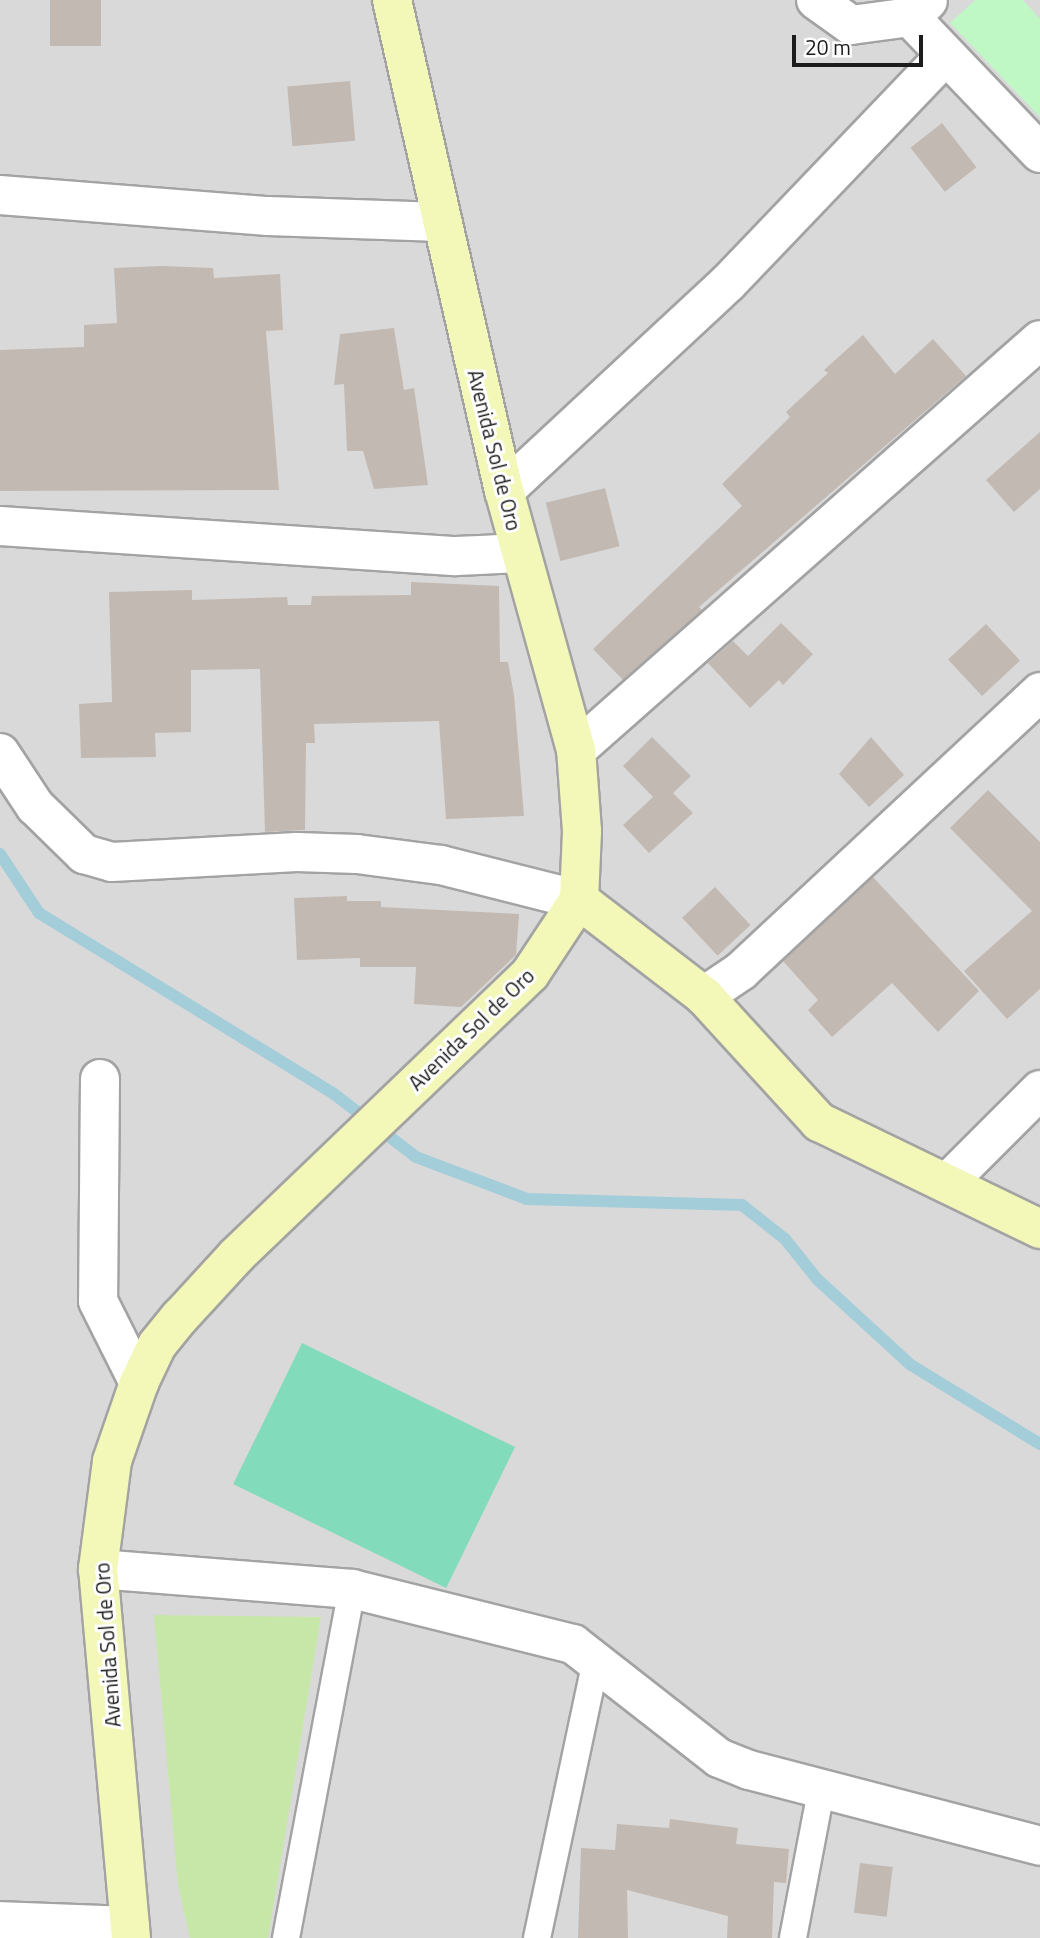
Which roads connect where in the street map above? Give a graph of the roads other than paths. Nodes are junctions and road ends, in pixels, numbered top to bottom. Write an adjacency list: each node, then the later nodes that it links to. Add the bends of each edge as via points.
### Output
1 (392, 0): 7 (main road, Avenida Sol de Oro)
2 (816, 0): 3 (street, via 852,25)
3 (919, 9): 4 (street)
4 (946, 55): 5 (street); 9 (street, via 728,283)
5 (1040, 153)
6 (0, 195): 7 (street, via 268,216)
7 (441, 222): 9 (main road, Avenida Sol de Oro)
8 (1040, 340): 13 (street)
9 (504, 491): 11 (main road, Avenida Sol de Oro)
10 (0, 526): 11 (street, via 456,556)
11 (521, 553): 13 (main road, Avenida Sol de Oro)
12 (1040, 692): 16 (street, via 741,971)
13 (576, 750): 15 (main road, Avenida Sol de Oro, via 582,831)
14 (0, 753): 15 (street, via 35,806 84,854 112,862 297,852 357,854 441,865)
15 (579, 900): 16 (main road); 21 (main road, Avenida Sol de Oro, via 530,974 237,1255 157,1345)
16 (704, 996): 19 (main road, via 819,1122)
17 (100, 1079): 21 (street, via 98,1301)
18 (1040, 1090): 19 (street)
19 (948, 1182): 20 (main road)
20 (1040, 1230)
21 (139, 1383): 22 (main road, Avenida Sol de Oro, via 112,1461)
22 (98, 1569): 23 (street); 28 (main road, Avenida Sol de Oro)
23 (352, 1590): 24 (street, via 573,1644); 29 (lane)
24 (596, 1660): 25 (street, via 719,1758 749,1770); 30 (lane)
25 (822, 1786): 26 (street); 31 (lane)
26 (1040, 1846)
27 (0, 1921): 28 (street)
28 (131, 1932)
29 (286, 1938)
30 (537, 1938)
31 (793, 1938)

